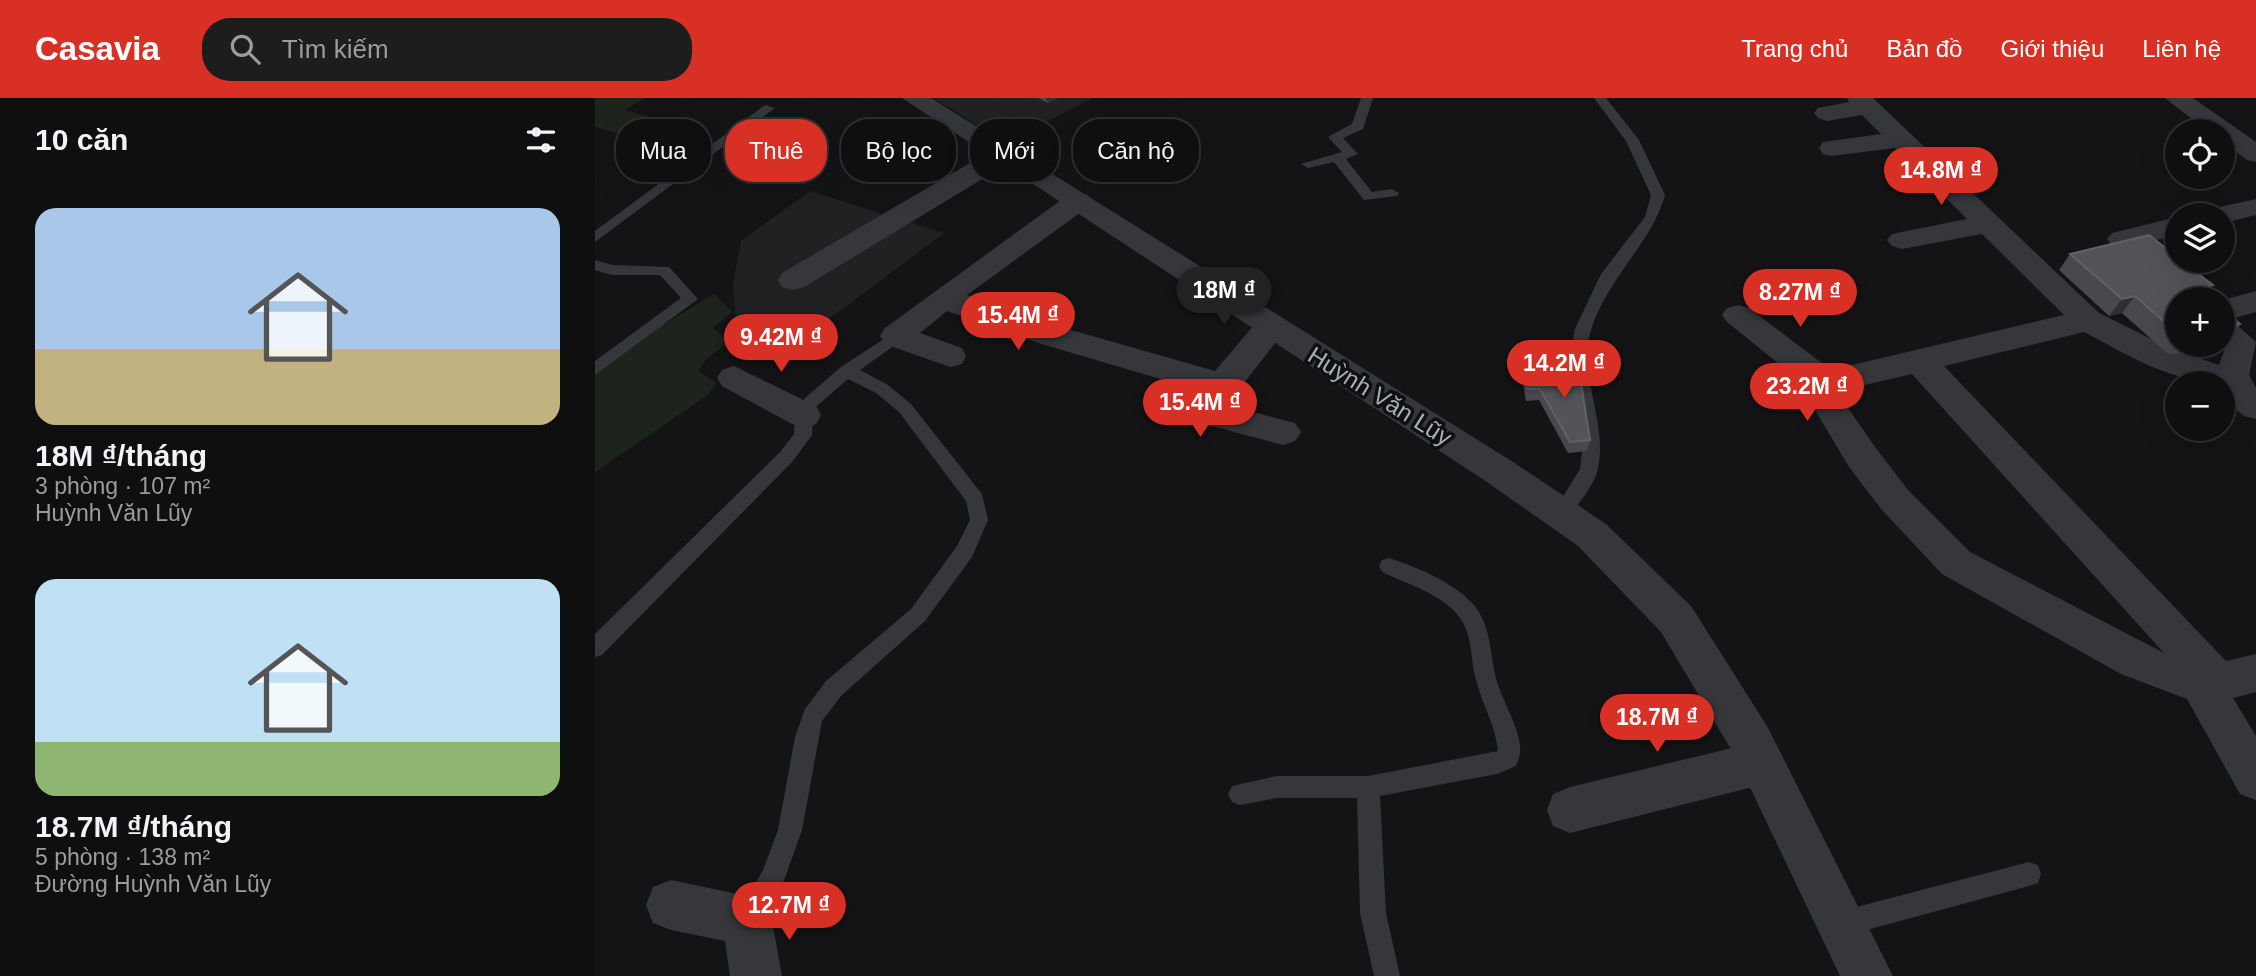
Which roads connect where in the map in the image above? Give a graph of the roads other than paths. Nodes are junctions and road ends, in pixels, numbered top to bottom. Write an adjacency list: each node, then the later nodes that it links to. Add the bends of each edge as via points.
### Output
1 (914, 98): 8 (street, Huỳnh Văn Lũy)
2 (1367, 98): 12 (lane, via 1358,126 1335,137 1351,154)
3 (1600, 98): 45 (lane, via 1632,140 1658,195 1652,217 1609,274 1583,329 1579,349 1592,443 1589,470)
4 (2178, 98): 11 (street)
5 (1863, 102): 7 (street); 9 (street)
6 (769, 108): 22 (lane)
7 (1827, 113)
8 (970, 134)
9 (1901, 139): 10 (street); 20 (street)
10 (1832, 148)
11 (2256, 154)
12 (1338, 158): 13 (lane); 16 (lane, via 1369,197)
13 (1308, 164)
14 (970, 175): 26 (street)
15 (1047, 182): 17 (street, Huỳnh Văn Lũy)
16 (1392, 193)
17 (1078, 201): 27 (street); 32 (street, Huỳnh Văn Lũy)
18 (2256, 207): 19 (street)
19 (2235, 212)
20 (1989, 224): 24 (street); 31 (street)
21 (2165, 229): 23 (street)
22 (595, 238)
23 (2122, 239)
24 (1902, 240)
25 (595, 265): 37 (lane, via 612,270 664,270 690,299)
26 (793, 280)
27 (943, 298): 33 (street); 41 (street, via 1046,334)
28 (2256, 301): 29 (street)
29 (2235, 307)
30 (1738, 315): 40 (street)
31 (2088, 320): 36 (street); 42 (street, via 2157,356 2208,373)
32 (1271, 326): 41 (street); 45 (street, Huỳnh Văn Lũy)
33 (896, 336): 35 (street); 38 (lane)
34 (2235, 340): 42 (street, via 2242,346 2232,375)
35 (950, 356)
36 (1919, 360): 40 (street); 49 (street)
37 (595, 369)
38 (847, 371): 43 (lane, via 819,393); 57 (lane, via 882,389 905,408 975,499 979,520 965,551 918,615 834,688 813,716 790,830 773,877)
39 (734, 379): 43 (street)
40 (1825, 383): 49 (street, via 1840,428 1895,500 1946,555 2136,661)
41 (1222, 385): 44 (street, via 1209,405 1212,414)
42 (2246, 398)
43 (804, 415): 47 (lane, via 803,435 787,456)
44 (1283, 432)
45 (1562, 513): 50 (street, Huỳnh Văn Lũy, via 1625,565 1676,619)
46 (1389, 566): 52 (lane, via 1444,594 1470,614 1510,753 1497,763)
47 (595, 648)
48 (2256, 673): 49 (street)
49 (2210, 683): 51 (street)
50 (1761, 763): 54 (street); 58 (street, Huỳnh Văn Lũy)
51 (2256, 778)
52 (1369, 788): 53 (lane, via 1287,786); 60 (lane, via 1373,913)
53 (1240, 793)
54 (1570, 810)
55 (2029, 874): 58 (lane)
56 (671, 905): 57 (street)
57 (747, 921): 59 (street)
58 (1841, 924): 61 (street, Huỳnh Văn Lũy)
59 (756, 976)
60 (1387, 976)
61 (1867, 976)

